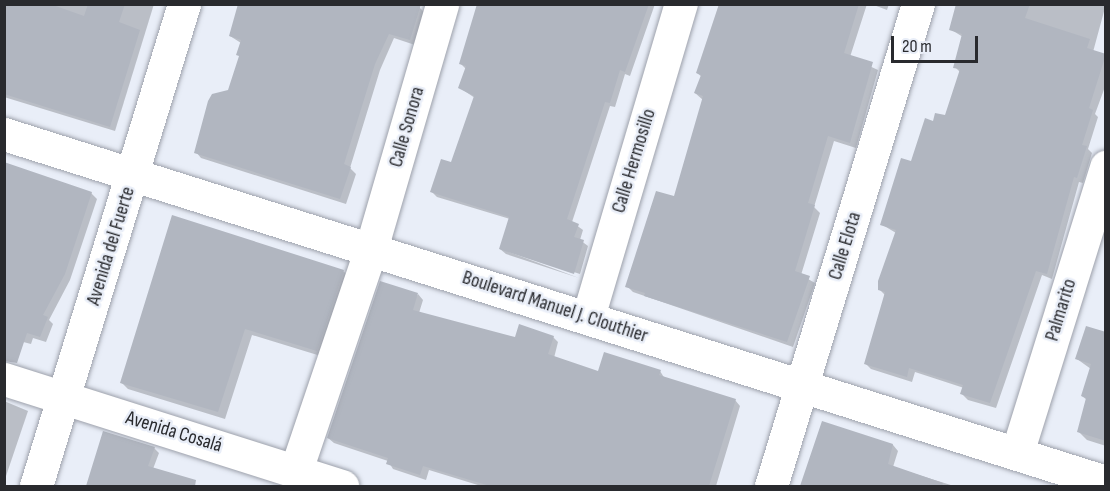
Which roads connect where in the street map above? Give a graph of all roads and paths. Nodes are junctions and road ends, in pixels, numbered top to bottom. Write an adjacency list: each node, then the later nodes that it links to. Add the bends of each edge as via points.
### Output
1 (184, 4): 7 (street, Avenida del Fuerte)
2 (442, 4): 8 (street, Calle Sonora)
3 (681, 4): 9 (street, Calle Hermosillo)
4 (918, 4): 11 (street, Calle Elota)
5 (4, 134): 7 (street, Boulevard Manuel J. Clouthier)
6 (1106, 166): 13 (street, Palmarito)
7 (132, 175): 8 (street, Boulevard Manuel J. Clouthier); 12 (street, Avenida del Fuerte)
8 (371, 249): 9 (street, Boulevard Manuel J. Clouthier); 14 (street, Calle Sonora)
9 (588, 317): 11 (street, Boulevard Manuel J. Clouthier)
10 (4, 379): 12 (street, Avenida Cosalá)
11 (803, 386): 13 (street, Boulevard Manuel J. Clouthier); 18 (street, Calle Elota)
12 (65, 398): 14 (street, Avenida Cosalá); 16 (street, Avenida del Fuerte)
13 (1017, 453): 15 (street, Boulevard Manuel J. Clouthier)
14 (296, 470): 17 (street, Avenida Cosalá)
15 (1106, 482)
16 (36, 486)
17 (342, 486)
18 (771, 486)

